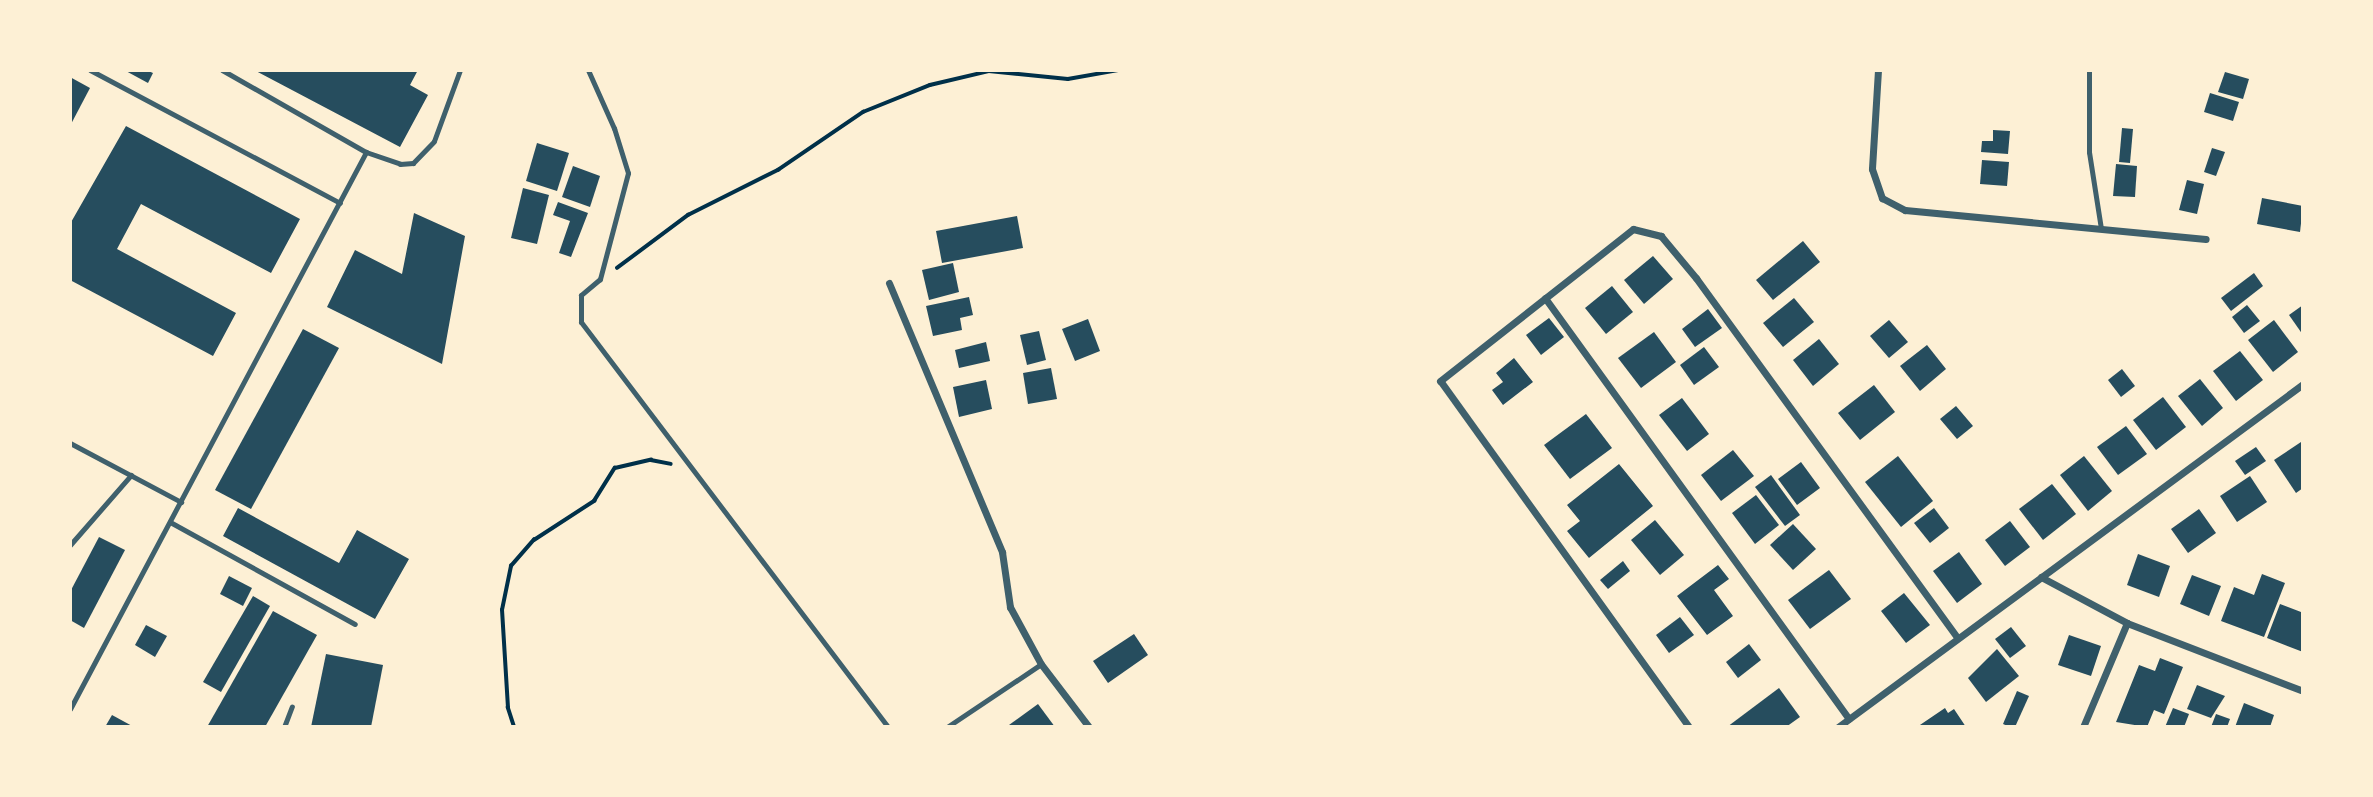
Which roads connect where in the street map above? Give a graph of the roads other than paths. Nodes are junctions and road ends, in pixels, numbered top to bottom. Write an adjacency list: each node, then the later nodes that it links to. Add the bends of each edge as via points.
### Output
1 (90, 70): 8 (lane)
2 (222, 70): 7 (lane)
3 (460, 70): 7 (lane, via 434,141 424,154 413,163 400,164)
4 (588, 70): 29 (lane, via 628,173 600,279 581,295 581,322)
5 (1878, 70): 9 (street, via 1872,169 1882,198 1905,210)
6 (2089, 70): 9 (lane, via 2089,152)
7 (366, 152): 8 (lane)
8 (340, 203): 16 (lane)
9 (2101, 229): 10 (street)
10 (2206, 239)
11 (889, 283): 23 (street, via 1002,552 1010,607)
12 (1545, 298): 22 (street, via 1633,229 1661,236); 27 (street); 32 (street, via 1440,381)
13 (2303, 384): 19 (street)
14 (70, 443): 15 (lane)
15 (131, 475): 16 (lane); 18 (lane)
16 (181, 502): 17 (lane)
17 (170, 522): 21 (lane); 26 (lane)
18 (70, 545)
19 (2040, 577): 20 (street); 22 (street)
20 (2127, 623): 24 (street); 34 (street)
21 (355, 624)
22 (1958, 638): 27 (street)
23 (1041, 664): 30 (lane); 31 (street)
24 (2303, 691)
25 (292, 706): 28 (lane)
26 (70, 709)
27 (1849, 719): 33 (street)
28 (284, 727)
29 (888, 727)
30 (947, 727)
31 (1089, 727)
32 (1689, 727)
33 (1838, 727)
34 (2083, 727)

